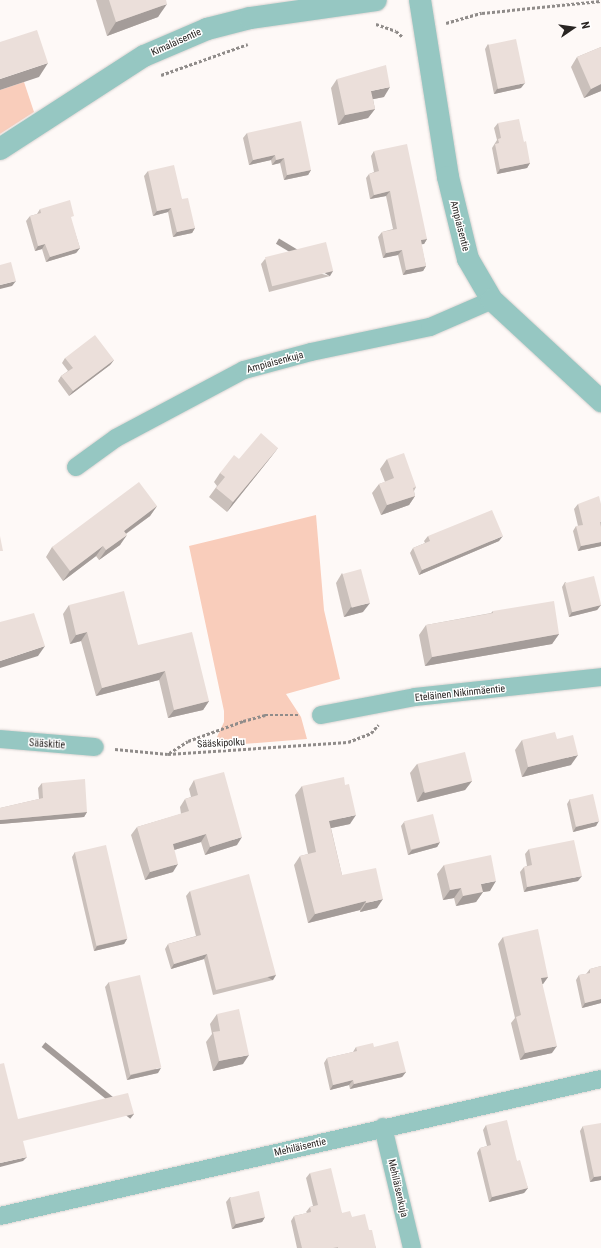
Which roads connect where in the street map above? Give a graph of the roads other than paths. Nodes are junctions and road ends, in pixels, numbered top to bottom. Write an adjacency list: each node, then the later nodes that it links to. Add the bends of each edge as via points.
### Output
1 (376, 0): 3 (street, Kimalaisentie, via 250,18 207,29 144,56)
2 (420, 0): 4 (street, Ampiaisentie, via 448,177 468,259)
3 (0, 149)
4 (492, 300): 5 (street, Ampiaisentie); 6 (street, Ampiaisenkuja, via 430,327 310,352 244,370 116,438)
5 (601, 401)
6 (76, 467)
7 (601, 677): 8 (street, Eteläinen Nikinmäentie, via 408,698)
8 (321, 715)
9 (0, 739): 10 (street, Sääskitie)
10 (95, 747)
11 (601, 1079): 12 (street, Mehiläisentie)
12 (383, 1127): 13 (street, Mehiläisentie); 14 (street, Mehiläisenkuja)
13 (0, 1216)
14 (412, 1248)

